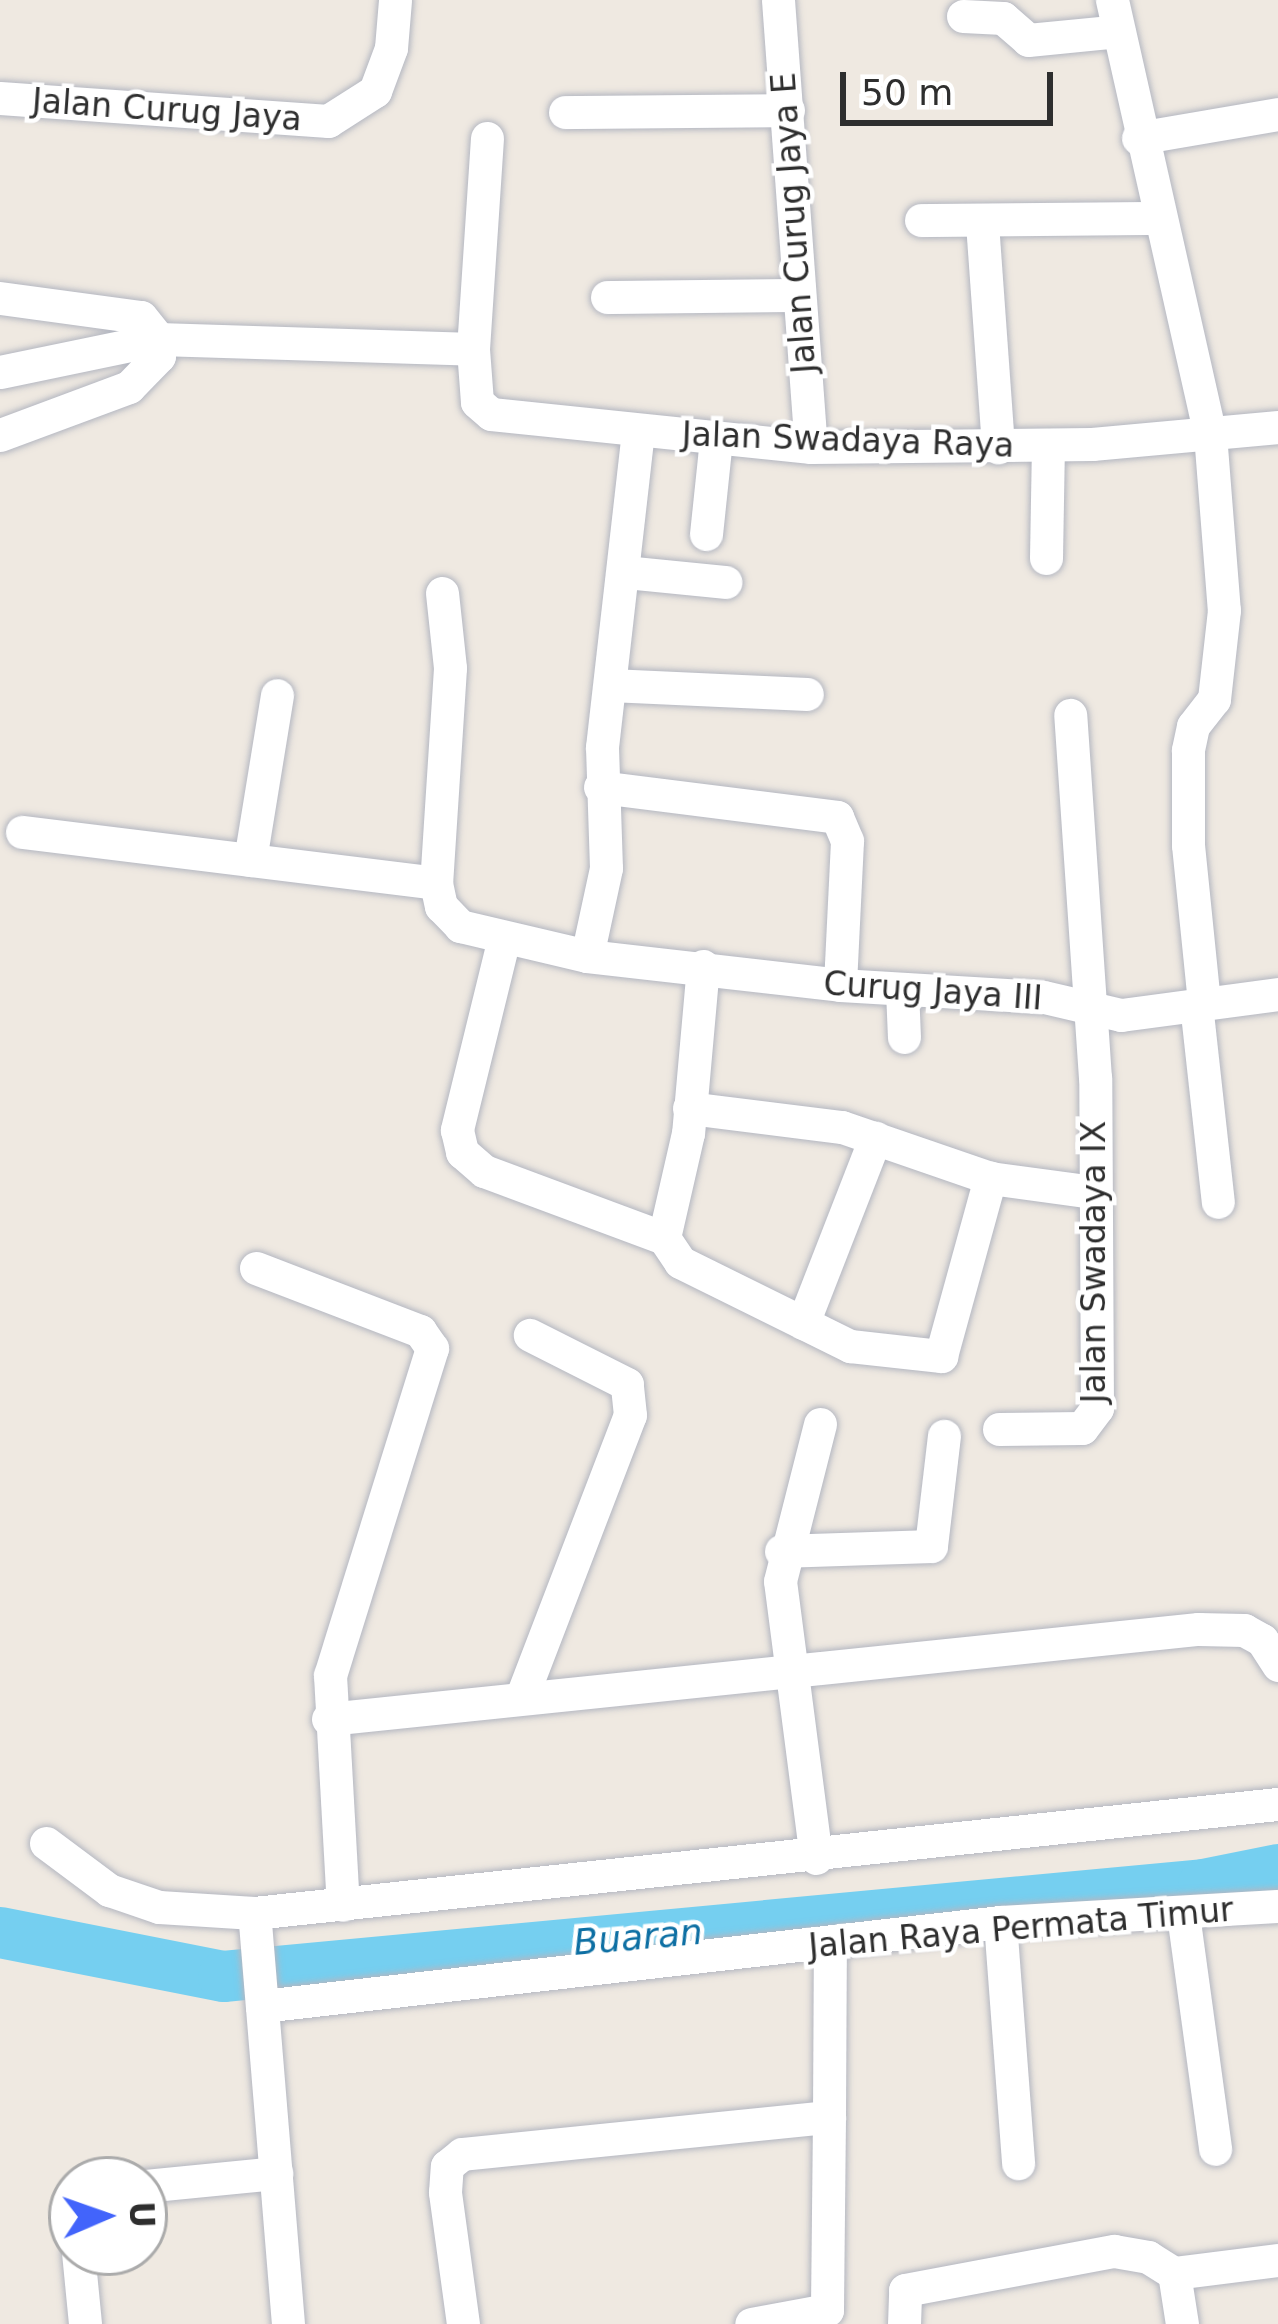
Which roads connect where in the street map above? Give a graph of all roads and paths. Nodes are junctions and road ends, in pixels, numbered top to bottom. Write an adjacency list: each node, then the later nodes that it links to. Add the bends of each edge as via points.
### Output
1 (395, 0): 5 (street, Jalan Curug Jaya, via 391,48 375,91 328,121)
2 (778, 0): 6 (street, Jalan Curug Jaya E)
3 (1115, 15): 4 (street, via 1028,40 1003,18); 10 (street)
4 (963, 16)
5 (0, 98)
6 (788, 110): 7 (street); 14 (street, Jalan Curug Jaya E)
7 (565, 112)
8 (1278, 114): 10 (street)
9 (487, 138): 18 (street)
10 (1138, 138): 11 (street)
11 (1158, 218): 13 (street); 22 (street)
12 (921, 220): 13 (street)
13 (982, 224): 27 (street)
14 (796, 295): 15 (street); 26 (street, Jalan Curug Jaya E)
15 (607, 297)
16 (0, 298): 17 (street, via 140,316)
17 (159, 338): 18 (street); 19 (street); 23 (street, via 159,356 129,387)
18 (472, 349): 21 (street, Jalan Swadaya Raya, via 482,410)
19 (0, 371)
20 (1278, 427): 22 (street, Jalan Swadaya Raya)
21 (638, 433): 24 (street, Jalan Swadaya Raya); 30 (street)
22 (1210, 434): 25 (street, Jalan Swadaya Raya); 47 (street, via 1224,610 1214,698 1193,726 1188,750)
23 (0, 435)
24 (716, 439): 26 (street, Jalan Swadaya Raya); 28 (street)
25 (1048, 445): 27 (street, Jalan Swadaya Raya); 29 (street)
26 (811, 447): 27 (street, Jalan Swadaya Raya)
27 (998, 447)
28 (706, 534)
29 (1046, 558)
30 (625, 572): 31 (street); 33 (street)
31 (726, 582)
32 (442, 593): 40 (street, via 451,668)
33 (610, 686): 34 (street); 37 (street)
34 (807, 694)
35 (278, 695): 39 (street)
36 (1070, 715): 48 (street, Jalan Swadaya IX)
37 (600, 787): 42 (street, via 606,868); 44 (street, via 837,817 847,841)
38 (22, 832): 39 (street)
39 (250, 860): 40 (street)
40 (436, 883): 41 (street, Curug Jaya III, via 450,918)
41 (504, 938): 42 (street, Curug Jaya III); 55 (street, via 457,1130 462,1152 484,1171)
42 (586, 956): 43 (street, Curug Jaya III)
43 (703, 966): 44 (street, Curug Jaya III); 50 (street)
44 (840, 985): 45 (street, Curug Jaya III)
45 (902, 990): 48 (street, Curug Jaya III); 49 (street)
46 (1278, 994): 47 (street, Curug Jaya III)
47 (1200, 1004): 48 (street, Curug Jaya III, via 1138,1015); 54 (street)
48 (1089, 1006): 53 (street, Jalan Swadaya IX)
49 (904, 1037)
50 (689, 1108): 51 (street); 55 (street)
51 (875, 1138): 52 (street); 57 (street)
52 (990, 1178): 53 (street); 57 (street, via 941,1356 850,1346)
53 (1094, 1192): 60 (street, Jalan Swadaya IX, via 1094,1421)
54 (1218, 1202)
55 (664, 1238): 57 (street, via 680,1262)
56 (256, 1268): 66 (street, via 420,1331 432,1348 338,1637)
57 (803, 1323)
58 (530, 1335): 65 (street, via 627,1384 630,1415)
59 (820, 1424): 62 (street)
60 (999, 1429)
61 (944, 1436): 62 (street, via 931,1546)
62 (781, 1551): 64 (street)
63 (1278, 1665): 64 (street, via 1244,1630 1198,1629)
64 (798, 1671): 65 (street); 69 (street)
65 (522, 1696): 66 (street)
66 (328, 1719): 70 (street)
67 (1278, 1804): 69 (street)
68 (46, 1843): 73 (street, via 109,1890)
69 (816, 1858): 70 (street)
70 (343, 1905): 73 (street)
71 (1278, 1906): 72 (street, Jalan Raya Permata Timur)
72 (1183, 1914): 74 (street, Jalan Raya Permata Timur); 78 (street)
73 (255, 1922): 76 (street)
74 (1000, 1922): 75 (street, Jalan Raya Permata Timur); 79 (street)
75 (830, 1942): 76 (street, Jalan Raya Permata Timur); 77 (street)
76 (262, 1999): 80 (street)
77 (829, 2116): 88 (street, via 462,2154 448,2166 445,2192); 89 (street, via 826,2310)
78 (1215, 2150)
79 (1018, 2163)
80 (276, 2173): 81 (street); 87 (street)
81 (168, 2184)
82 (1278, 2260): 83 (street)
83 (1174, 2273): 85 (street, via 1148,2257 1114,2251); 90 (street)
84 (80, 2276): 86 (street)
85 (904, 2307)
86 (85, 2324)
87 (289, 2324)
88 (463, 2324)
89 (752, 2324)
90 (1182, 2324)

